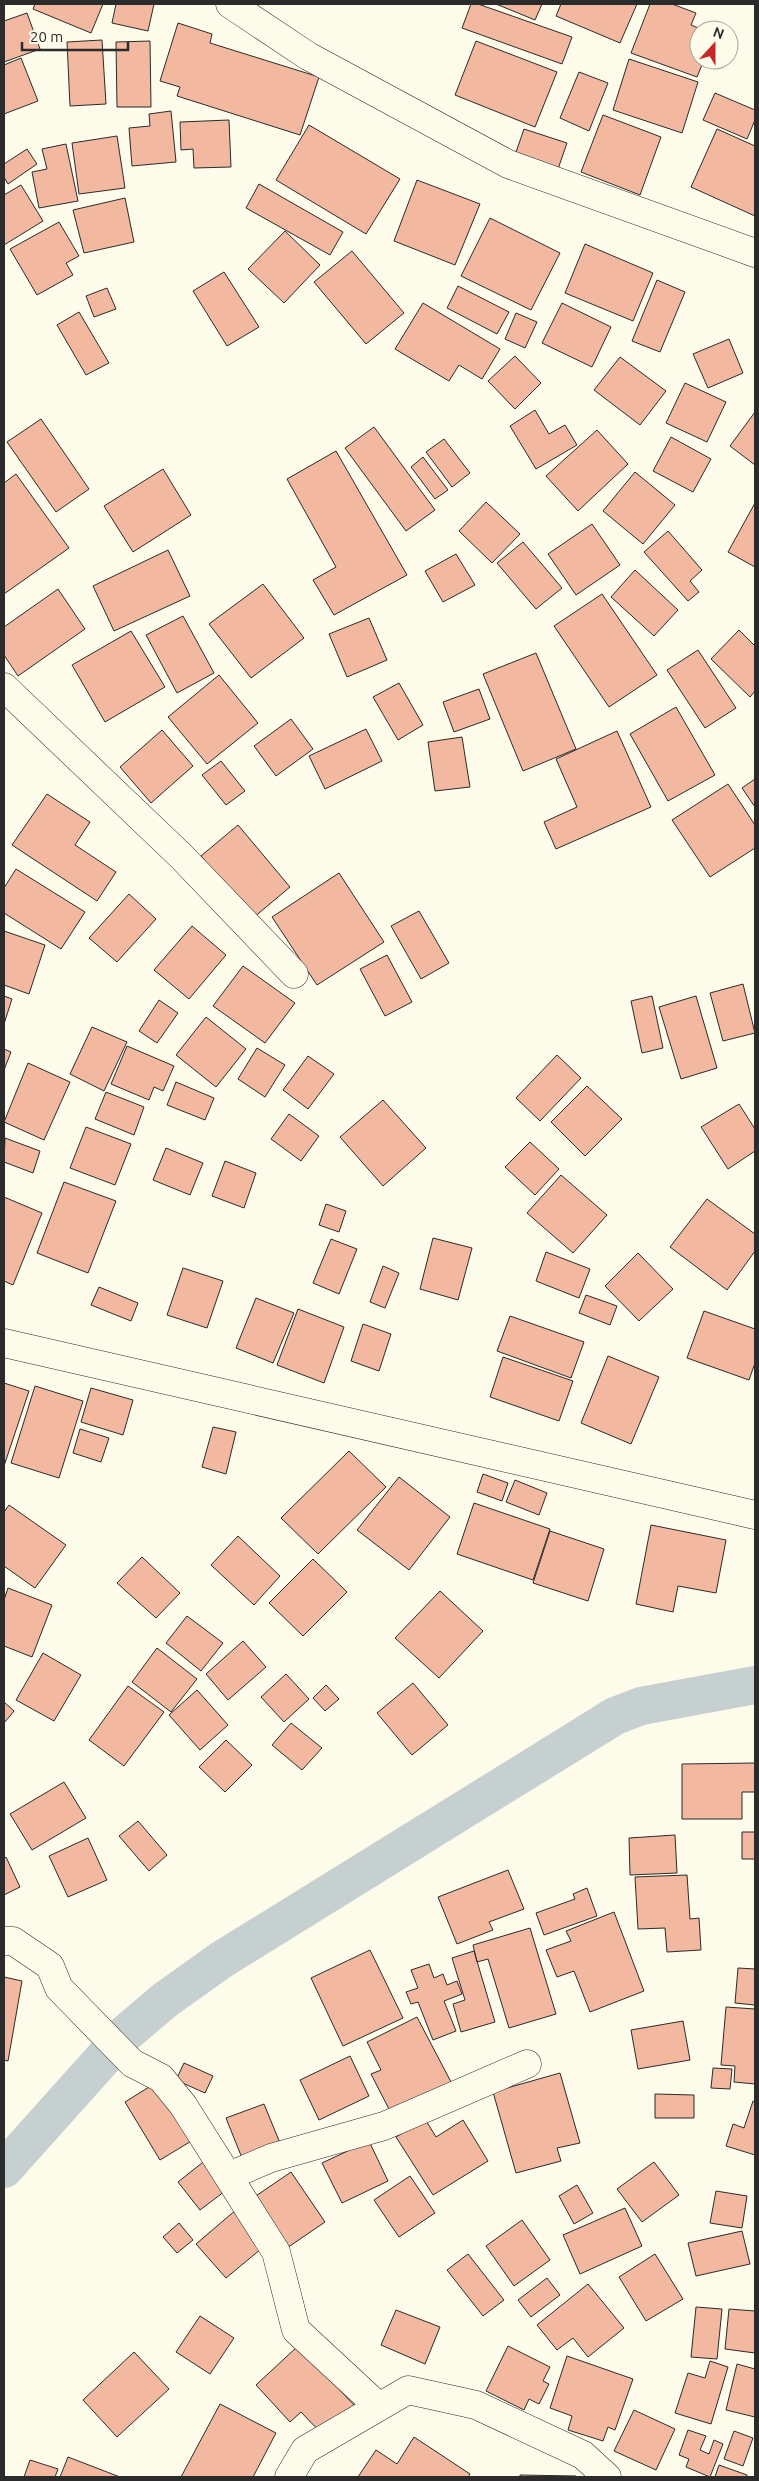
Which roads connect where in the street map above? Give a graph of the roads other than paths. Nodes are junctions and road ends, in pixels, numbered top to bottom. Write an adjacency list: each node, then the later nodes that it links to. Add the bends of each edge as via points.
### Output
1 (230, 4): 2 (street, via 308,56 508,164)
2 (755, 253)
3 (4, 688): 4 (street, via 181,856)
4 (294, 974)
5 (4, 1343): 6 (street)
6 (755, 1514)
7 (4, 1940): 9 (street, via 13,1941 50,1966 58,1988 132,2063 161,2078 183,2105)
8 (527, 2064): 9 (street, via 384,2126 271,2158)
9 (229, 2176): 10 (street, via 276,2252 296,2330)
10 (379, 2407): 11 (street, via 305,2450); 12 (street, via 408,2390 476,2405 583,2455)
11 (289, 2477)
12 (607, 2477)

